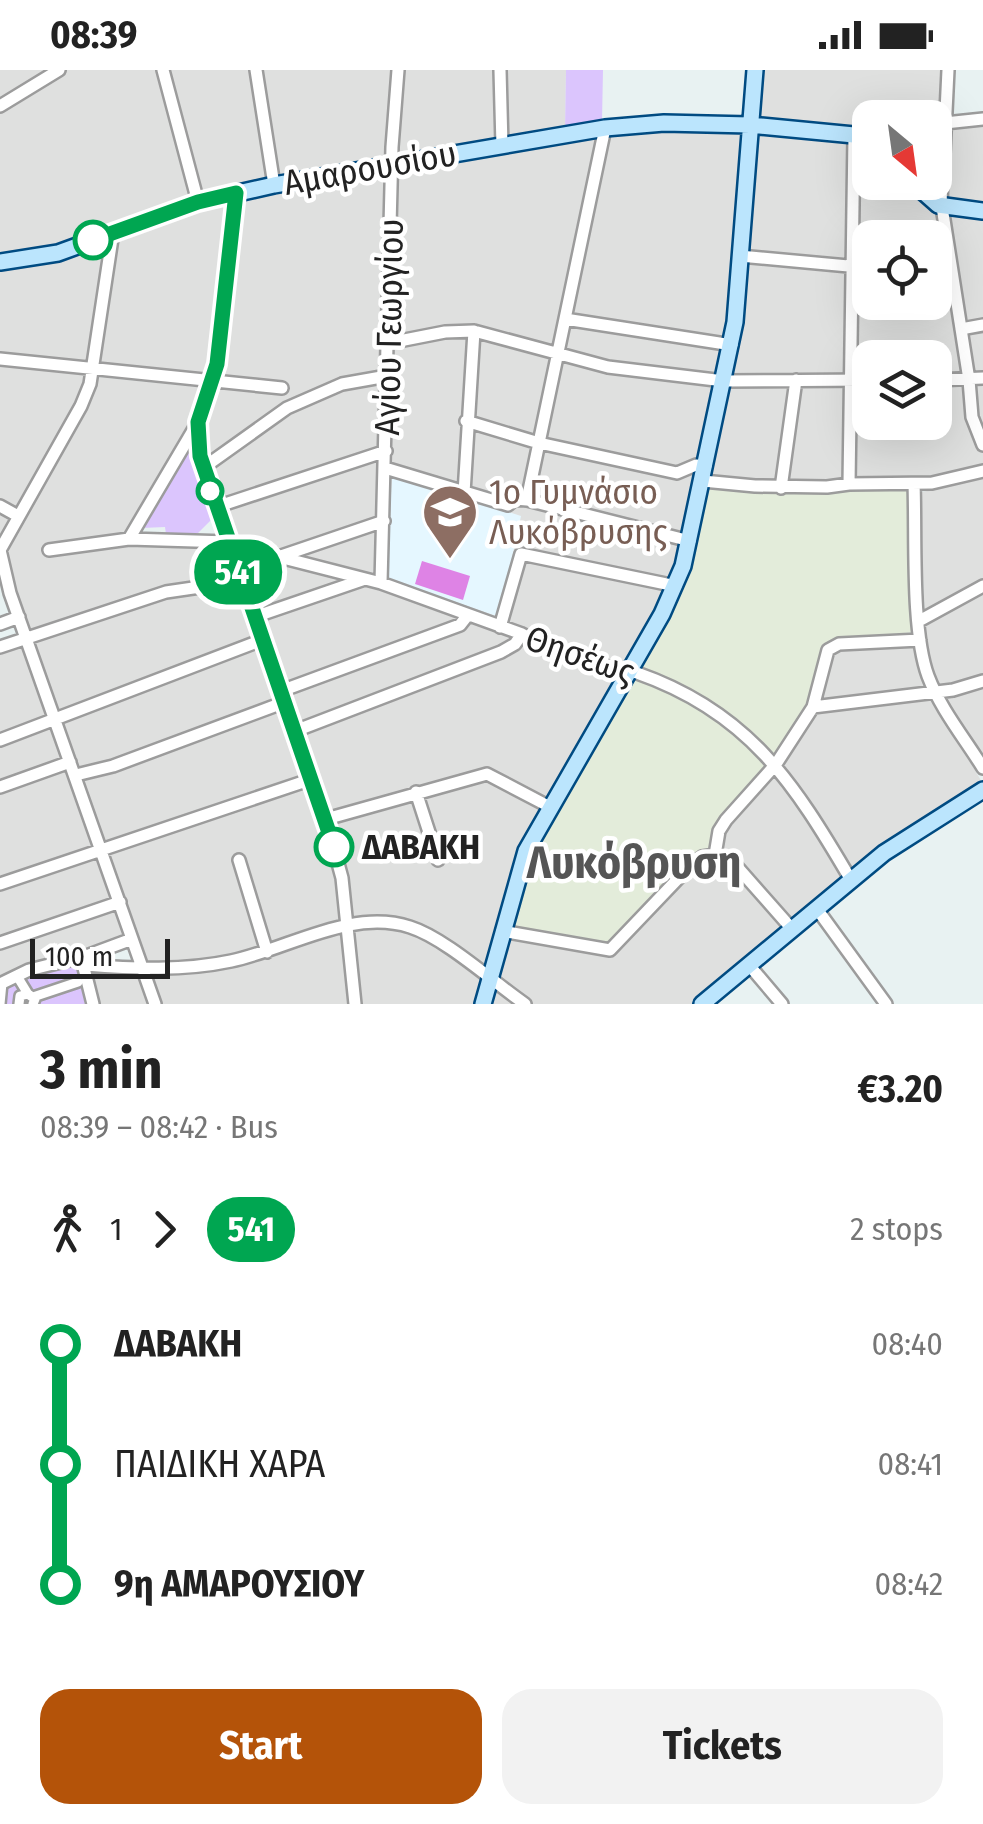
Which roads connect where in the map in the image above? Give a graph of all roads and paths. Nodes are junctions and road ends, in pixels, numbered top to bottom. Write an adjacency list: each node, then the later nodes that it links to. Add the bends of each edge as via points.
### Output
1 (59, 70): 9 (street)
2 (163, 70): 21 (street)
3 (256, 70): 17 (street)
4 (398, 70): 16 (street, Αγίου Γεωργίου)
5 (500, 70): 15 (street)
6 (755, 70): 12 (main road)
7 (948, 70): 8 (street)
8 (946, 100)
9 (0, 106)
10 (983, 118): 11 (street)
11 (952, 122)
12 (750, 125): 13 (main road, Αμαρουσίου); 14 (main road, Αμαρουσίου); 26 (main road)
13 (605, 128): 15 (main road, Αμαρουσίου); 30 (street)
14 (852, 136)
15 (502, 146): 16 (main road, Αμαρουσίου)
16 (392, 164): 17 (main road, Αμαρουσίου); 34 (street, Αγίου Γεωργίου)
17 (274, 185): 18 (main road, Αμαρουσίου)
18 (236, 193): 21 (main road, Αμαρουσίου); 45 (street)
19 (929, 200): 22 (main road)
20 (942, 200): 22 (street)
21 (198, 202): 25 (main road, Αμαρουσίου)
22 (942, 207): 23 (main road); 24 (street)
23 (983, 211)
24 (944, 220)
25 (107, 234): 27 (main road, Αμαρουσίου, via 58,253); 38 (street, via 110,256)
26 (740, 256): 28 (street); 35 (main road)
27 (0, 262)
28 (852, 267): 42 (street)
29 (952, 276): 32 (street)
30 (565, 319): 35 (street); 36 (street)
31 (983, 325): 32 (street)
32 (961, 329): 40 (street)
33 (474, 332): 34 (street); 36 (street); 48 (street)
34 (388, 342): 39 (street, Αγίου Γεωργίου)
35 (732, 345): 44 (main road)
36 (557, 356): 44 (street); 49 (street)
37 (0, 359): 38 (street)
38 (93, 370): 45 (street); 63 (street, via 81,406)
39 (387, 376): 51 (street, Αγίου Γεωργίου); 52 (street, via 342,384 287,408)
40 (976, 379): 50 (street, via 972,417)
41 (796, 380): 42 (street); 44 (street); 58 (street)
42 (848, 380): 43 (street); 56 (street)
43 (852, 380)
44 (724, 381): 55 (main road)
45 (214, 383): 46 (street); 47 (street)
46 (282, 388)
47 (198, 422): 52 (street); 65 (street)
48 (466, 422): 49 (street); 59 (street)
49 (539, 443): 55 (street, via 677,473 696,465); 60 (street)
50 (983, 445)
51 (386, 450): 53 (street, Αγίου Γεωργίου); 62 (street)
52 (203, 468): 62 (street)
53 (385, 468): 59 (street); 64 (street, Αγίου Γεωργίου)
54 (983, 471): 57 (street)
55 (704, 473): 58 (street); 66 (main road)
56 (849, 484): 57 (street); 58 (street)
57 (914, 484): 80 (street)
58 (781, 488)
59 (464, 493): 60 (street, via 508,505)
60 (527, 500): 66 (street)
61 (0, 506): 63 (street)
62 (216, 507): 67 (street)
63 (18, 516): 68 (street)
64 (384, 521): 70 (street); 73 (street, Αγίου Γεωργίου)
65 (129, 539): 67 (street, Θησέως); 69 (street, Θησέως)
66 (690, 541): 74 (main road)
67 (230, 547): 70 (street, Θησέως); 72 (street)
68 (0, 550): 76 (street)
69 (50, 550)
70 (281, 556): 71 (street, Θησέως)
71 (364, 579): 73 (street, Θησέως); 78 (street)
72 (242, 581): 78 (street); 84 (street, via 166,592)
73 (381, 583): 77 (street, Θησέως)
74 (676, 586): 82 (street, via 526,553 519,556); 88 (main road)
75 (983, 586): 80 (street)
76 (5, 593): 79 (street)
77 (467, 616): 82 (street, Θησέως); 91 (street, via 460,625)
78 (254, 617): 85 (street)
79 (19, 618): 81 (street); 84 (street)
80 (919, 621): 86 (street)
81 (0, 624)
82 (500, 627): 83 (street, Θησέως)
83 (522, 634): 88 (street, Θησέως); 94 (street, via 501,652)
84 (27, 638): 87 (street); 93 (street)
85 (262, 640): 91 (street); 93 (street)
86 (920, 640): 90 (street); 92 (street, via 833,646)
87 (0, 647)
88 (630, 672): 97 (street, Θησέως, via 702,704); 104 (main road)
89 (983, 681): 90 (street)
90 (934, 690): 92 (street); 98 (street)
91 (282, 696): 94 (street); 99 (street)
92 (813, 706): 97 (street)
93 (55, 719): 95 (street); 96 (street)
94 (295, 730): 100 (street)
95 (0, 740)
96 (70, 762): 99 (street); 101 (street)
97 (776, 764): 107 (street, via 726,820); 110 (street, Θησέως)
98 (983, 768)
99 (76, 776): 106 (street)
100 (312, 780): 105 (street); 106 (street)
101 (0, 787)
102 (983, 790): 110 (main road)
103 (416, 792): 104 (street, via 487,774); 105 (street); 109 (street)
104 (550, 807): 116 (main road, via 526,851)
105 (326, 819): 114 (street)
106 (101, 850): 111 (street); 112 (street)
107 (715, 855): 115 (street, via 732,861); 116 (street, via 692,864 610,950)
108 (239, 860): 119 (street)
109 (438, 860)
110 (851, 880): 113 (main road)
111 (0, 884)
112 (120, 902): 117 (street); 118 (street)
113 (817, 908): 115 (main road); 137 (street)
114 (349, 925): 119 (street); 124 (street, via 420,930); 132 (street)
115 (792, 929): 121 (main road)
116 (502, 931): 124 (main road)
117 (132, 939): 120 (street); 122 (street)
118 (0, 943)
119 (267, 952): 122 (street, via 188,968)
120 (82, 960): 122 (street); 123 (street); 130 (street)
121 (749, 965): 135 (main road); 136 (street)
122 (142, 967): 131 (street)
123 (18, 976): 126 (street); 127 (street)
124 (490, 979): 133 (main road); 134 (street)
125 (78, 982): 127 (street)
126 (1, 983): 128 (street)
127 (33, 1000): 129 (street, via 20,996)
128 (0, 1004)
129 (17, 1004)
130 (93, 1004)
131 (155, 1004)
132 (356, 1004)
133 (482, 1004)
134 (525, 1004)
135 (702, 1004)
136 (782, 1004)
137 (886, 1004)

